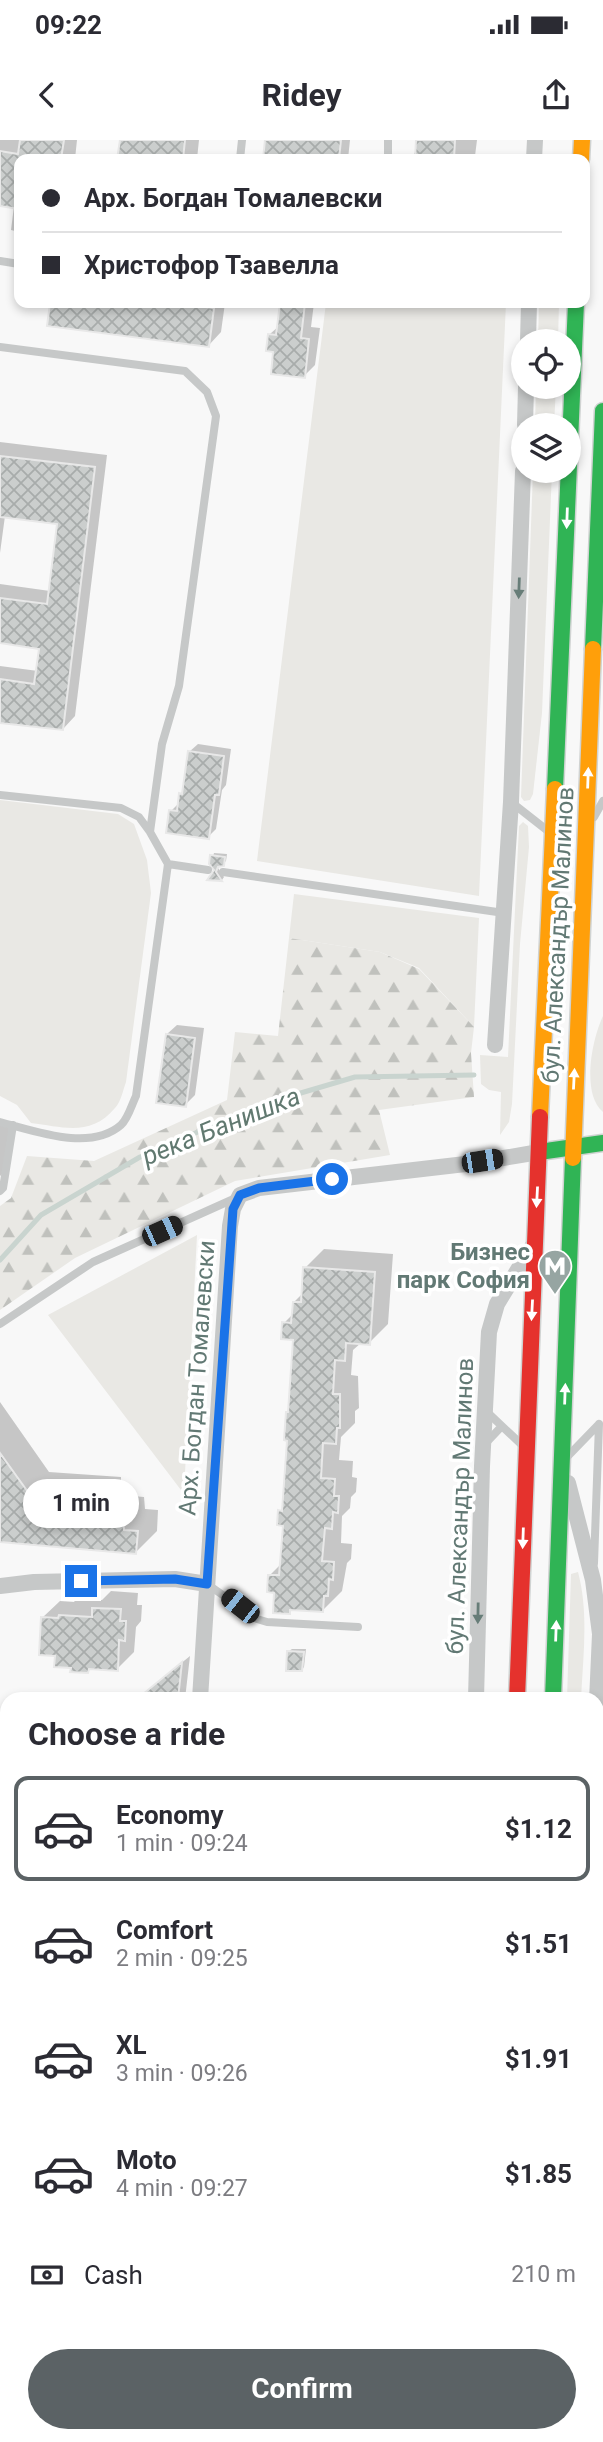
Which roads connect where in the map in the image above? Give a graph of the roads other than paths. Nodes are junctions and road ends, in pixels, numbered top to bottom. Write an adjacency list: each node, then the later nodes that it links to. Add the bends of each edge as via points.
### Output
1 (529, 308): 3 (street)
2 (576, 308): 11 (main road, бул. Александър Малинов, one-way to 11)
3 (528, 329)
4 (0, 348): 10 (lane, via 185,371 207,392 216,416 179,686 162,744)
5 (603, 411): 12 (main road, бул. Александър Малинов, one-way to 5)
6 (523, 483): 9 (street, one-way to 9)
7 (0, 795): 10 (lane, via 121,808 139,817)
8 (603, 801): 12 (lane)
9 (511, 803): 11 (lane); 16 (street)
10 (150, 832): 13 (lane)
11 (554, 836): 22 (main road, бул. Александър Малинов)
12 (585, 840): 21 (main road, бул. Александър Малинов, one-way to 12)
13 (167, 864): 14 (lane); 19 (lane, via 136,1096 122,1125 93,1138 63,1138)
14 (208, 870)
15 (223, 872): 16 (lane)
16 (504, 913): 17 (street)
17 (495, 1045)
18 (0, 1122): 19 (lane)
19 (13, 1125): 23 (lane)
20 (603, 1143): 21 (main road)
21 (573, 1147): 22 (main road); 31 (main road, бул. Александър Малинов, one-way to 21)
22 (539, 1152): 24 (street, via 259,1188); 25 (main road, бул. Александър Малинов, one-way to 25)
23 (0, 1191)
24 (240, 1195): 26 (lane, via 93,1262); 33 (street, Арх. Богдан Томалевски, via 230,1226)
25 (535, 1242): 27 (street, бул. Александър Малинов, via 497,1304 489,1332); 30 (main road, бул. Александър Малинов, one-way to 30)
26 (0, 1324)
27 (485, 1410): 28 (lane); 29 (street, бул. Александър Малинов)
28 (501, 1427): 29 (lane); 30 (lane)
29 (483, 1446): 38 (street, бул. Александър Малинов, one-way to 38)
30 (526, 1448): 39 (main road, бул. Александър Малинов, one-way to 39)
31 (562, 1462): 32 (street, бул. Александър Малинов); 32 (lane, via 599,1424); 40 (main road, бул. Александър Малинов, one-way to 31)
32 (593, 1580): 36 (street, бул. Александър Малинов)
33 (207, 1584): 34 (street, via 175,1579); 35 (lane, via 267,1622); 37 (street, Арх. Богдан Томалевски)
34 (0, 1586)
35 (358, 1627)
36 (601, 1634): 41 (street, бул. Александър Малинов)
37 (200, 1692)
38 (476, 1692)
39 (517, 1692)
40 (553, 1692)
41 (598, 1692)

